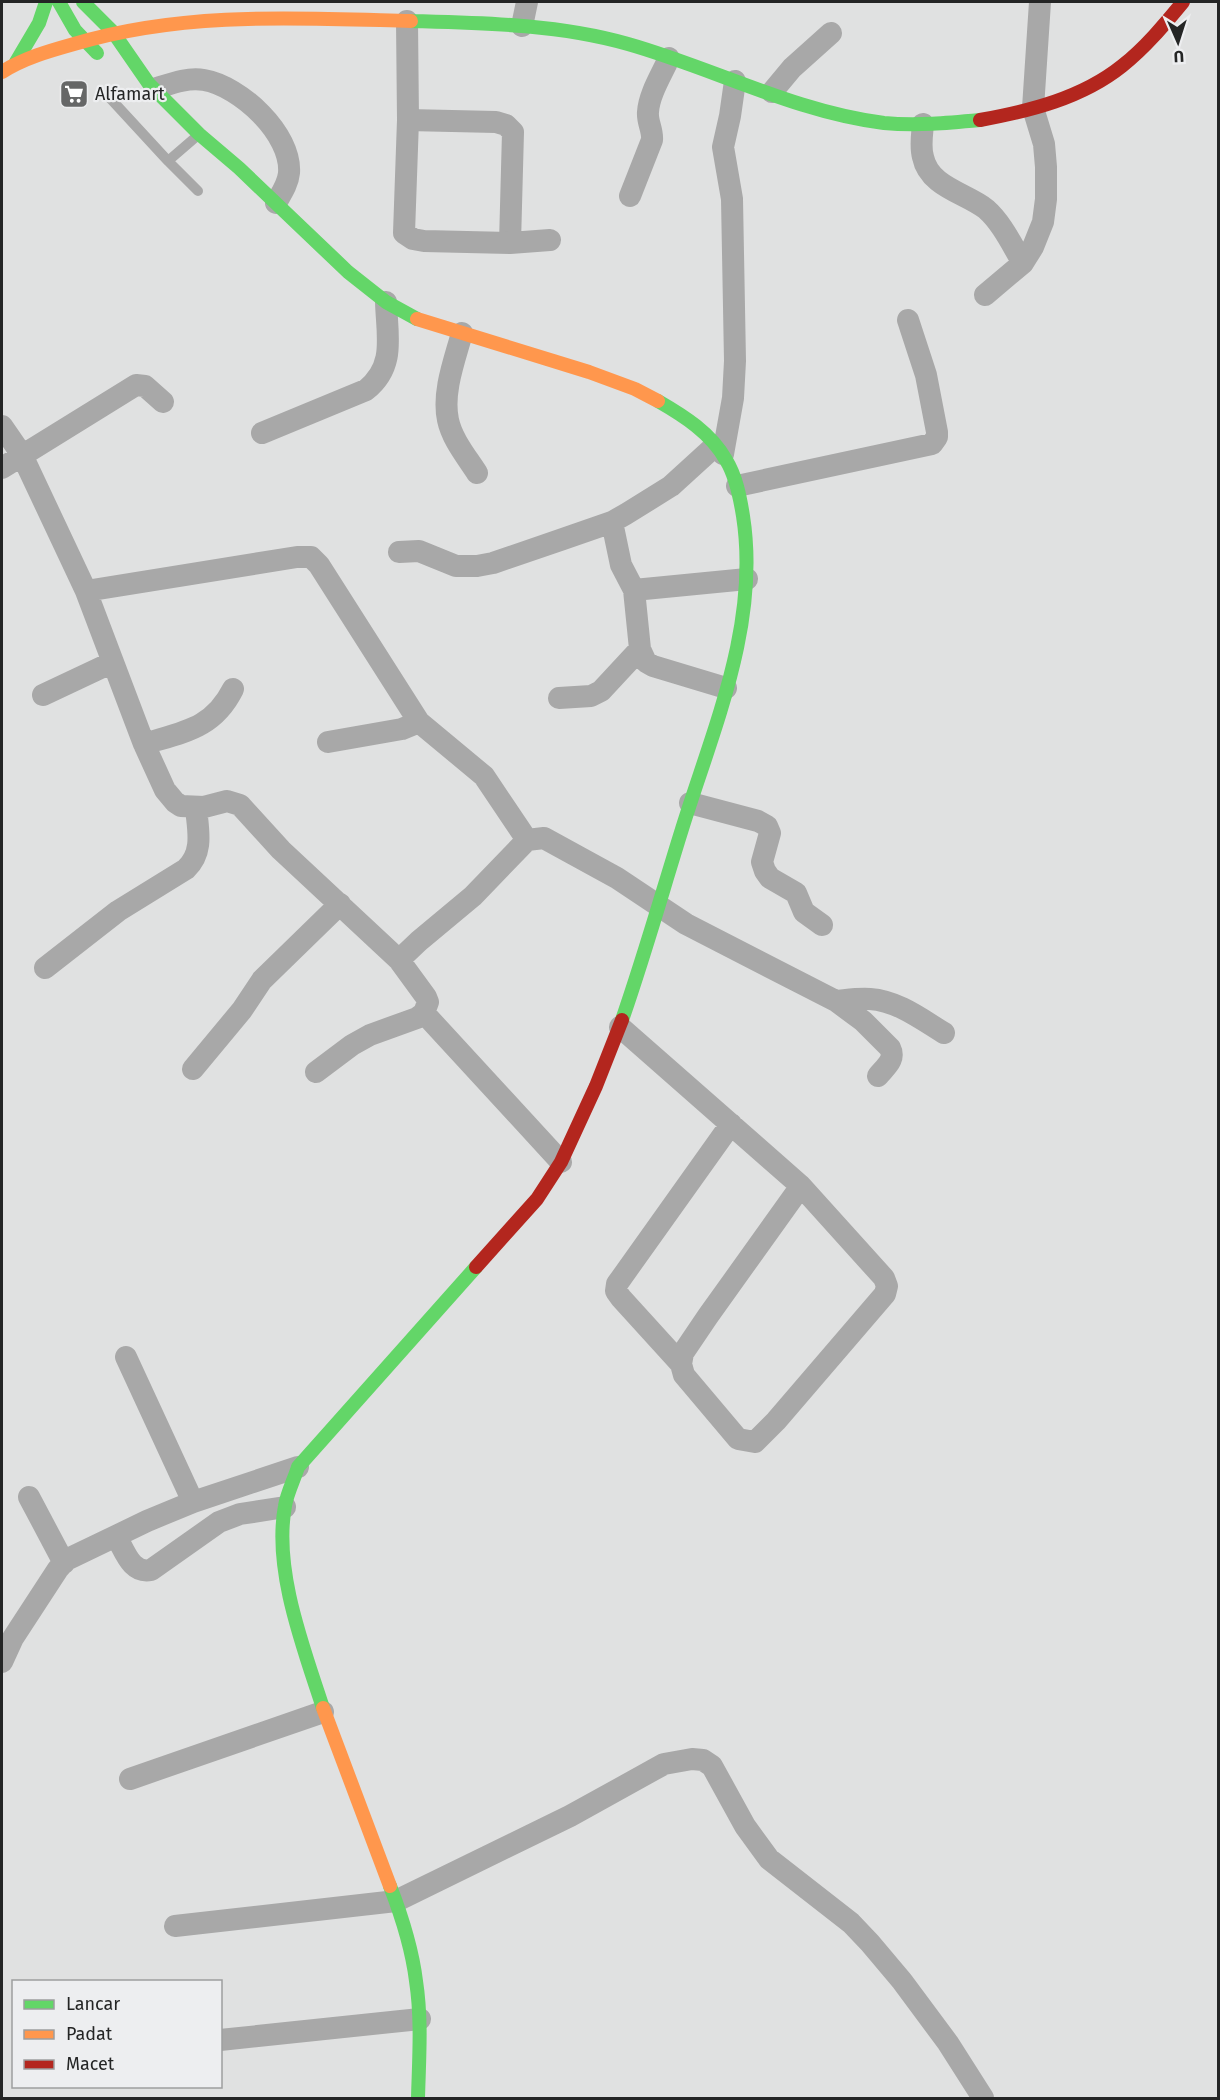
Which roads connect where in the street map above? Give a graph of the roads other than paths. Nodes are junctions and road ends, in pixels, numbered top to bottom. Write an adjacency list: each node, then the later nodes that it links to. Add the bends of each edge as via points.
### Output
1 (46, 2): 14 (main road, via 39,23)
2 (59, 2): 11 (main road)
3 (82, 2): 9 (main road)
4 (527, 2): 8 (street)
5 (1040, 2): 21 (street)
6 (1183, 2): 21 (main road, via 1158,33 1114,72 1092,86)
7 (406, 21): 8 (main road); 9 (main road, via 220,18); 22 (street)
8 (522, 26): 12 (main road, via 608,39)
9 (113, 32): 11 (main road); 18 (main road)
10 (831, 33): 19 (street, via 792,68)
11 (81, 40): 13 (main road); 14 (main road)
12 (669, 58): 17 (main road); 27 (street, via 649,106 652,140)
13 (106, 60)
14 (16, 62): 15 (main road)
15 (2, 72)
16 (122, 72): 18 (main road)
17 (735, 81): 19 (main road); 39 (street, via 723,147 732,199 735,361 733,398)
18 (152, 86): 24 (main road); 28 (street, via 187,79 221,84 258,112 271,126 288,158 289,174)
19 (772, 93): 23 (main road, via 878,122)
20 (109, 97): 25 (lane)
21 (1033, 108): 23 (main road); 31 (street, via 1044,144 1046,199 1043,222)
22 (408, 120): 30 (street, via 496,122 513,132); 30 (street, via 404,233 424,241)
23 (923, 124): 31 (street, via 922,152 927,168 947,188 988,211)
24 (199, 134): 25 (lane); 28 (main road)
25 (168, 161): 26 (lane)
26 (198, 191)
27 (630, 196)
28 (276, 203): 33 (main road, via 348,272)
29 (550, 240): 30 (street)
30 (510, 243)
31 (1023, 263): 32 (street)
32 (985, 295)
33 (386, 302): 35 (main road, via 420,321); 38 (street, via 388,355 378,380 366,390)
34 (908, 320): 43 (street, via 931,397 937,432 932,444)
35 (462, 333): 39 (main road, via 630,386 684,416); 42 (street, via 447,398 447,418)
36 (163, 402): 40 (street, via 145,386 136,385)
37 (2, 426): 40 (street)
38 (262, 433)
39 (719, 449): 43 (main road); 44 (street, via 671,486)
40 (22, 455): 41 (street); 48 (street)
41 (2, 468)
42 (477, 473)
43 (737, 486): 46 (main road, via 744,520)
44 (612, 522): 45 (street, via 477,566 456,566 419,551); 47 (street, via 621,565)
45 (399, 552)
46 (747, 579): 47 (street); 51 (main road)
47 (634, 590): 49 (street)
48 (86, 591): 50 (street); 55 (street, via 311,557)
49 (640, 649): 51 (street, via 646,662 653,666); 54 (street, via 601,691 591,696)
50 (113, 662): 53 (street); 57 (street)
51 (726, 688): 58 (main road)
52 (233, 689): 57 (street, via 210,721)
53 (43, 695)
54 (559, 698)
55 (419, 722): 56 (street, via 402,729); 60 (street, via 484,776)
56 (328, 742)
57 (144, 744): 59 (street, via 165,790 181,806)
58 (690, 803): 62 (main road); 63 (street, via 767,826 770,833 762,862 765,871 796,893 804,912)
59 (196, 808): 61 (street, via 226,801 240,805); 65 (street, via 199,846 193,863 118,911)
60 (527, 840): 62 (street, via 544,838); 64 (street, via 473,896)
61 (340, 904): 64 (street); 70 (street, via 261,980 242,1010)
62 (658, 905): 66 (street, via 686,924); 68 (main road)
63 (822, 924)
64 (399, 960): 67 (street, via 426,997)
65 (45, 968)
66 (836, 1001): 69 (street, via 891,1002); 72 (street, via 890,1048 890,1061)
67 (424, 1013): 71 (street, via 361,1040); 74 (street)
68 (620, 1027): 73 (street); 74 (main road)
69 (944, 1033)
70 (193, 1069)
71 (316, 1072)
72 (878, 1076)
73 (731, 1124): 75 (street); 77 (street, via 617,1284 621,1298)
74 (561, 1162): 78 (main road, via 530,1207)
75 (801, 1186): 77 (street, via 683,1353); 77 (street, via 884,1278 885,1294 755,1442 738,1439 684,1375)
76 (126, 1357): 80 (street)
77 (681, 1364)
78 (298, 1467): 80 (street); 81 (main road)
79 (29, 1497): 83 (street)
80 (193, 1502): 82 (street)
81 (285, 1507): 82 (street, via 240,1514 219,1522 143,1572 135,1568); 85 (main road, via 286,1572)
82 (116, 1536): 83 (street)
83 (64, 1563): 84 (street)
84 (2, 1662)
85 (323, 1712): 86 (street); 87 (main road)
86 (130, 1779)
87 (396, 1901): 88 (street); 89 (main road, via 417,1979); 92 (street, via 570,1816 664,1764 703,1760 712,1766 745,1826 769,1859 851,1923 902,1981)
88 (175, 1926)
89 (420, 2019): 90 (street); 91 (main road)
90 (222, 2040)
91 (417, 2098)
92 (983, 2098)

